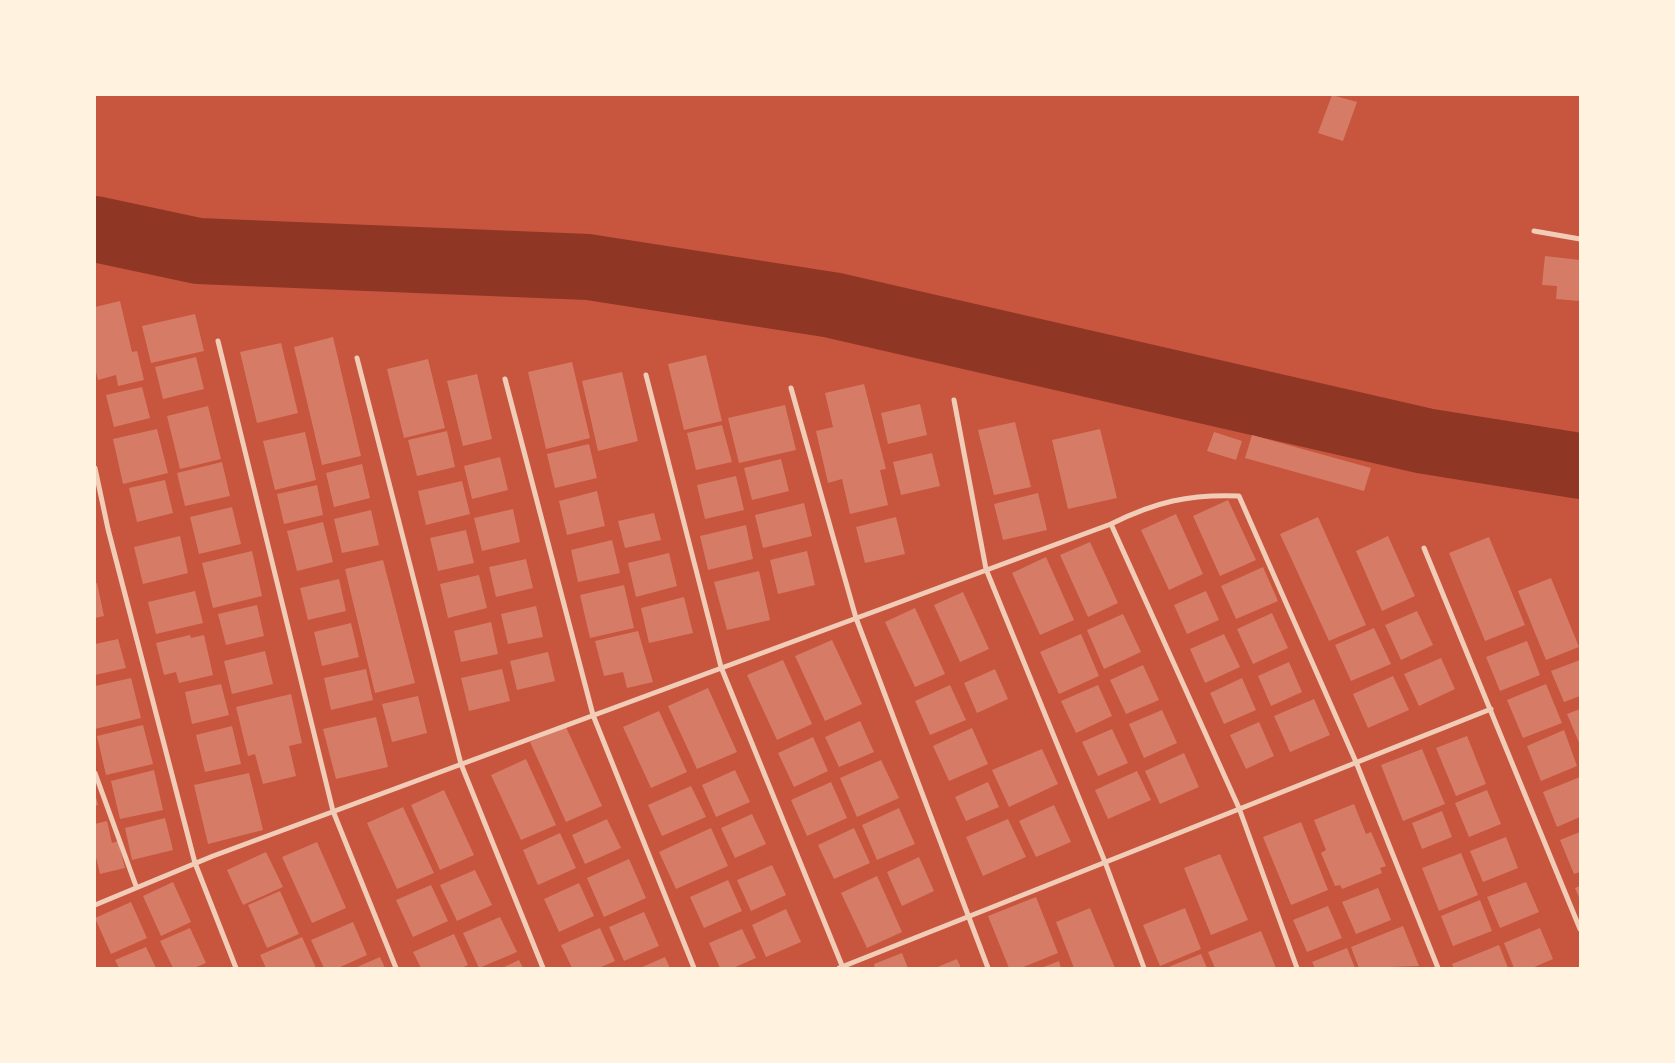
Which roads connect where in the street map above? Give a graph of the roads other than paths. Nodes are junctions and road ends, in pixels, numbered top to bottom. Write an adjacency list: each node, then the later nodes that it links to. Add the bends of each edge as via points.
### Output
1 (1534, 231): 2 (street)
2 (1580, 239)
3 (218, 341): 21 (street)
4 (357, 358): 18 (street)
5 (646, 375): 14 (street)
6 (505, 379): 16 (street)
7 (791, 388): 13 (street)
8 (954, 400): 12 (street)
9 (95, 468): 23 (street)
10 (1111, 524): 12 (street); 17 (street, via 1144,508 1179,498 1239,496); 20 (street)
11 (1424, 548): 15 (street)
12 (986, 570): 13 (street); 22 (street)
13 (856, 618): 14 (street); 26 (street)
14 (721, 668): 16 (street); 32 (street)
15 (1490, 709): 17 (street); 27 (street)
16 (593, 715): 18 (street); 31 (street)
17 (1356, 762): 20 (street); 36 (street)
18 (461, 764): 21 (street); 30 (street)
19 (95, 773): 24 (street)
20 (1239, 808): 22 (street); 35 (street)
21 (332, 812): 23 (street); 29 (street)
22 (1105, 862): 26 (street); 34 (street)
23 (194, 864): 24 (street); 28 (street)
24 (136, 886): 25 (street)
25 (95, 904)
26 (968, 917): 32 (street); 33 (street)
27 (1580, 929)
28 (236, 968)
29 (396, 968)
30 (543, 968)
31 (694, 968)
32 (841, 968)
33 (988, 968)
34 (1144, 968)
35 (1297, 968)
36 (1438, 968)

